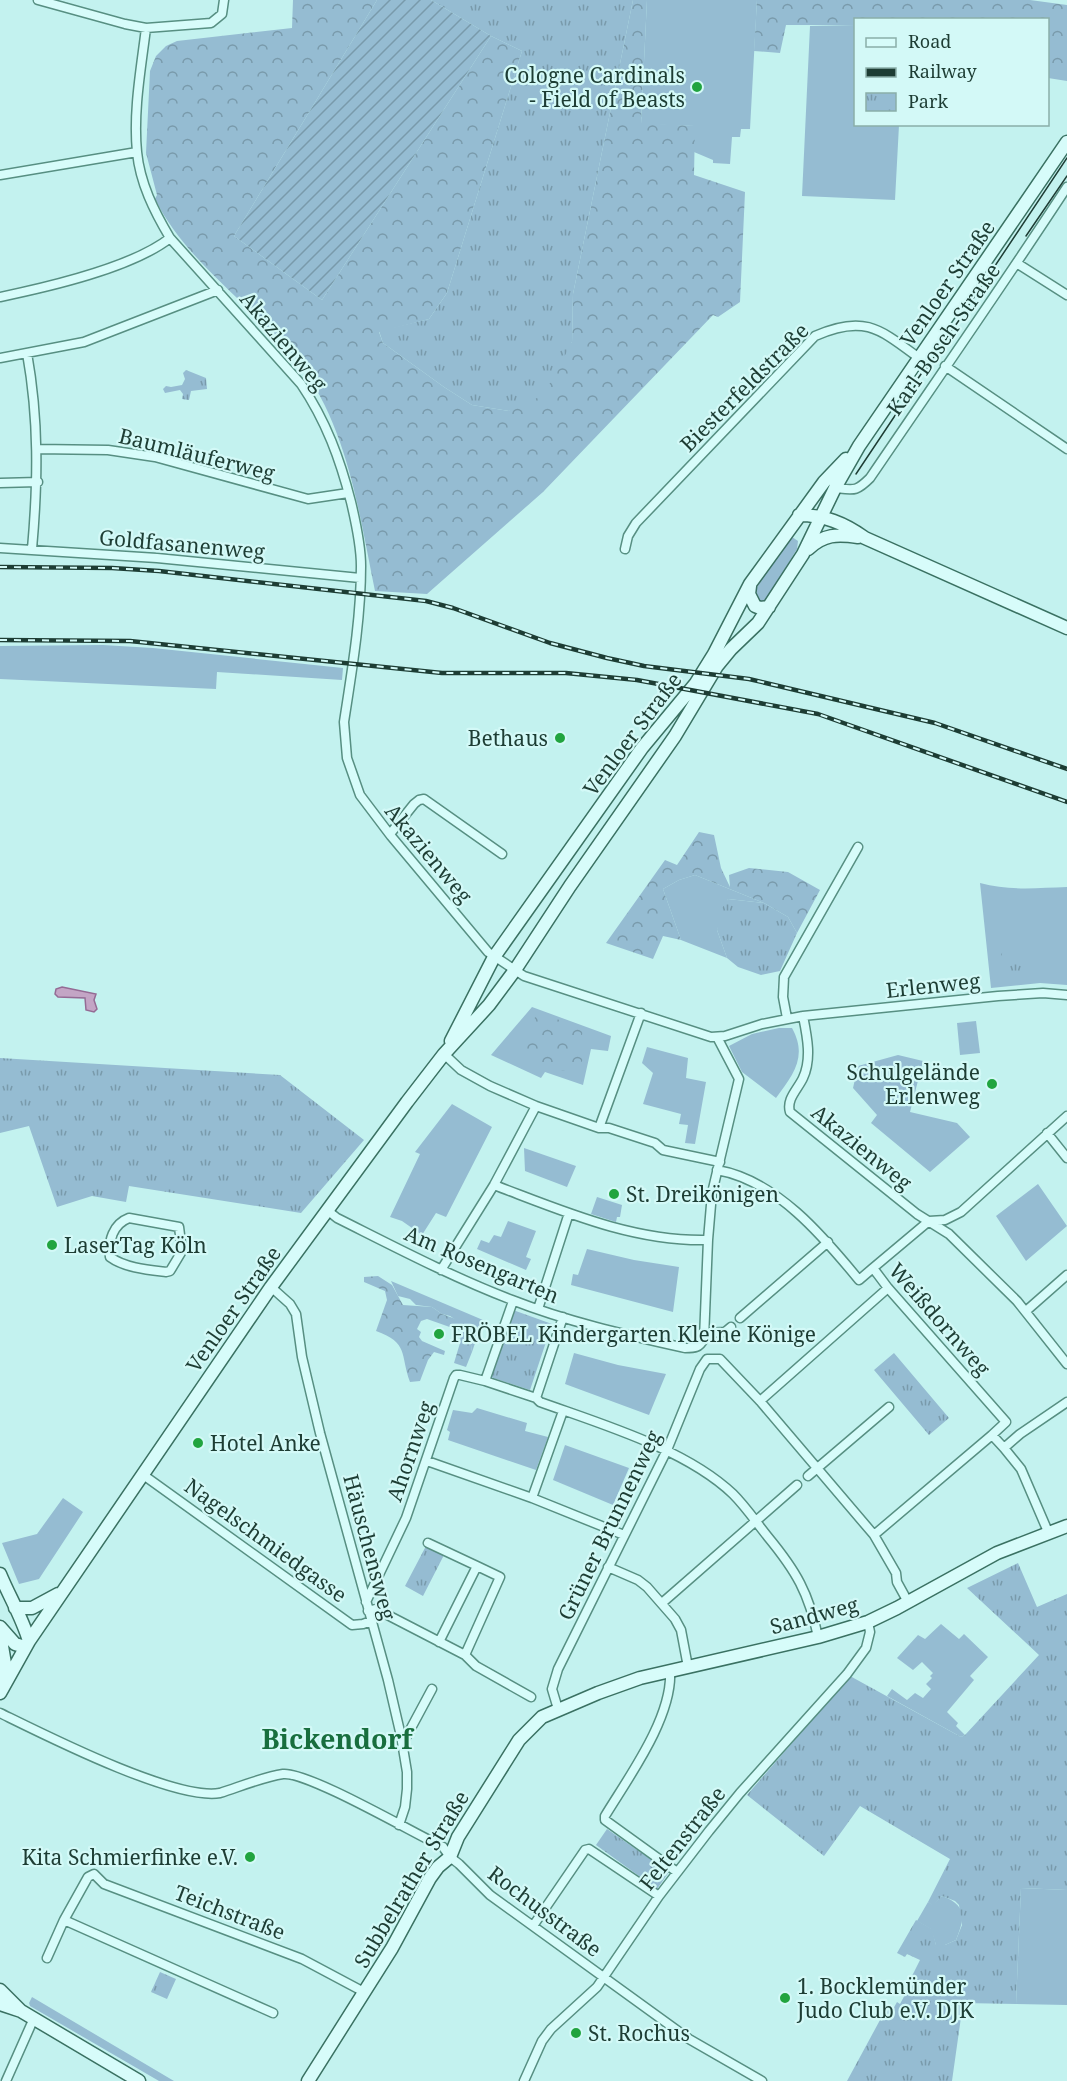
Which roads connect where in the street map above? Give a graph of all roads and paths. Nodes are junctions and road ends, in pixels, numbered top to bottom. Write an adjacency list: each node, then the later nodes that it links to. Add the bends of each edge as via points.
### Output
1 (38, 0): 3 (street)
2 (224, 0): 3 (street, via 222,14 211,23)
3 (146, 28): 5 (street, Akazienweg, via 137,104)
4 (1067, 142): 15 (main road, Venloer Straße)
5 (137, 152): 6 (street); 8 (street, Akazienweg, via 145,187)
6 (0, 175)
7 (1067, 187): 9 (street, Karl-Bosch-Straße)
8 (170, 238): 10 (street, Akazienweg); 12 (street, via 157,248 105,269)
9 (1018, 264): 11 (street); 16 (street, Karl-Bosch-Straße)
10 (218, 290): 13 (street, via 84,342); 23 (street, Akazienweg, via 301,384 334,446)
11 (1067, 295)
12 (0, 297)
13 (27, 353): 14 (street); 19 (street)
14 (0, 358)
15 (919, 358): 17 (main road, Venloer Straße); 30 (street, Biesterfeldstraße, via 870,326 854,324 815,336 636,523)
16 (945, 366): 18 (street); 22 (street, Karl-Bosch-Straße, via 870,478 860,489)
17 (859, 446): 22 (main road, Venloer Straße); 24 (main road, Venloer Straße)
18 (1067, 448)
19 (37, 449): 21 (street); 23 (street, Baumläuferweg, via 108,450 155,457 308,499)
20 (0, 483): 21 (street)
21 (38, 483): 29 (street)
22 (835, 488): 25 (main road, Venloer Straße)
23 (348, 493): 32 (street, Akazienweg, via 359,547)
24 (799, 515): 25 (main road); 26 (main road, Venloer Straße)
25 (822, 517): 27 (main road); 31 (main road, Venloer Straße)
26 (787, 533): 31 (main road, via 800,534); 33 (main road, Venloer Straße)
27 (865, 538): 31 (main road, via 834,534); 35 (main road)
28 (0, 548): 29 (street, Goldfasanenweg)
29 (33, 549): 32 (street, Goldfasanenweg)
30 (625, 549)
31 (803, 555): 34 (main road, Venloer Straße)
32 (360, 578): 36 (street, Akazienweg, via 345,742 360,795)
33 (750, 584): 34 (main road, via 749,594 755,606); 39 (main road, Venloer Straße, via 696,683 642,748)
34 (769, 607): 40 (main road, Venloer Straße, via 717,666 666,750)
35 (1067, 628)
36 (390, 834): 38 (street, via 414,804 424,799); 39 (street, Akazienweg)
37 (858, 847): 44 (street, via 784,977)
38 (502, 854)
39 (494, 957): 40 (street, Akazienweg); 46 (main road, Venloer Straße)
40 (515, 970): 42 (street, Akazienweg); 46 (main road, Venloer Straße)
41 (1067, 995): 43 (street, Erlenweg, via 1010,995)
42 (641, 1013): 45 (street, Akazienweg); 49 (street)
43 (803, 1016): 44 (street, Akazienweg); 56 (street, Akazienweg, via 808,1068 789,1100 790,1112)
44 (787, 1018): 45 (street, Akazienweg)
45 (717, 1037): 52 (street, via 739,1079)
46 (444, 1054): 47 (street, Weißdornweg, via 461,1070); 54 (main road, Venloer Straße)
47 (536, 1107): 49 (street, Weißdornweg); 53 (street)
48 (1067, 1116): 50 (street)
49 (599, 1128): 52 (street, Weißdornweg, via 609,1128)
50 (1047, 1133): 51 (street); 56 (street, via 961,1212 945,1220)
51 (1067, 1158)
52 (718, 1166): 57 (street); 58 (street, Weißdornweg, via 753,1181)
53 (494, 1185): 55 (street); 61 (street)
54 (327, 1210): 61 (street, Am Rosengarten); 63 (main road, Venloer Straße)
55 (569, 1213): 57 (street, via 634,1232); 66 (street)
56 (929, 1221): 60 (street); 67 (street, Akazienweg, via 949,1234)
57 (708, 1240): 71 (street)
58 (828, 1242): 60 (street, Weißdornweg, via 859,1280); 69 (street)
59 (182, 1251): 59 (street, via 179,1227 129,1218 116,1225 109,1254 121,1263 166,1272)
60 (873, 1268): 64 (street, Weißdornweg)
61 (441, 1270): 65 (street, Am Rosengarten)
62 (1067, 1275): 67 (street)
63 (271, 1287): 84 (main road, Venloer Straße); 101 (street, Häuschensweg, via 291,1304 296,1314 310,1394)
64 (888, 1288): 75 (street); 79 (street, Weißdornweg, via 1006,1422)
65 (513, 1301): 66 (street, Am Rosengarten); 73 (street)
66 (538, 1309): 68 (street, Am Rosengarten)
67 (1026, 1311): 72 (street, Akazienweg)
68 (563, 1317): 71 (street, Am Rosengarten, via 685,1348 700,1346); 74 (street)
69 (740, 1318)
70 (731, 1327): 71 (street, via 725,1332)
71 (705, 1333)
72 (1067, 1364)
73 (485, 1381): 74 (street); 82 (street, Ahornweg, via 456,1375)
74 (536, 1398): 78 (street)
75 (760, 1401): 81 (street, Grüner Brunnenweg, via 720,1359 707,1359); 83 (street)
76 (1067, 1402): 80 (street)
77 (889, 1407): 83 (street)
78 (563, 1410): 81 (street); 87 (street)
79 (992, 1435): 80 (street); 92 (street)
80 (1004, 1448): 90 (street, via 1021,1469)
81 (667, 1450): 88 (street, via 717,1481); 91 (street, Grüner Brunnenweg)
82 (427, 1461): 87 (street); 101 (street, Ahornweg)
83 (816, 1469): 85 (street); 92 (street)
84 (142, 1474): 97 (main road, Venloer Straße); 103 (street, Nagelschmiedgasse, via 352,1625)
85 (808, 1476)
86 (797, 1485): 88 (street)
87 (532, 1498): 91 (street)
88 (756, 1521): 100 (street); 107 (street, via 799,1578)
89 (1067, 1526): 90 (main road, Sandweg)
90 (1049, 1534): 99 (main road, Sandweg, via 997,1553)
91 (624, 1535): 95 (street, Grüner Brunnenweg)
92 (874, 1535): 99 (street)
93 (429, 1543): 94 (street)
94 (477, 1566): 108 (street); 110 (street, via 500,1577)
95 (608, 1567): 100 (street, via 638,1580); 116 (street, Grüner Brunnenweg, via 553,1680)
96 (0, 1574): 98 (main road)
97 (62, 1592): 102 (main road, Venloer Straße, via 33,1607); 109 (main road, Venloer Straße)
98 (4, 1598): 102 (main road)
99 (908, 1602): 104 (main road, Sandweg)
100 (662, 1603): 111 (street, via 679,1624)
101 (367, 1607): 103 (street, Häuschensweg); 108 (street)
102 (15, 1608): 109 (main road, via 25,1625)
103 (371, 1621): 118 (street, Häuschensweg)
104 (868, 1622): 107 (main road, Sandweg); 121 (street, Feltenstraße, via 866,1648 847,1674 740,1793)
105 (0, 1627): 109 (main road, via 15,1644)
106 (0, 1634): 113 (main road, via 5,1664)
107 (818, 1637): 111 (main road, Sandweg)
108 (440, 1642): 110 (street)
109 (27, 1644): 113 (main road, Venloer Straße)
110 (465, 1655): 115 (street, via 476,1666)
111 (687, 1667): 112 (main road, Sandweg)
112 (669, 1671): 116 (main road, Sandweg); 121 (street, via 668,1698 654,1732 605,1820)
113 (2, 1688)
114 (432, 1689): 118 (street)
115 (531, 1697)
116 (558, 1709): 120 (main road, Subbelrather Straße, via 542,1717 519,1740 458,1837)
117 (0, 1713): 119 (street, Rochusstraße, via 165,1785 210,1795 284,1774 294,1775)
118 (403, 1743): 119 (street, Häuschensweg, via 407,1789)
119 (399, 1825): 120 (street, Rochusstraße, via 443,1847)
120 (450, 1857): 124 (street, Rochusstraße, via 489,1895); 128 (main road, Subbelrather Straße, via 430,1878)
121 (676, 1872): 122 (street, Feltenstraße)
122 (659, 1896): 124 (street, via 592,1850 585,1850); 126 (street, Feltenstraße)
123 (64, 1920): 125 (street); 128 (street, Teichstraße, via 88,1877 94,1874 104,1884 302,1959); 131 (street)
124 (533, 1926): 126 (street, Rochusstraße)
125 (47, 1958)
126 (603, 1977): 136 (street, Feltenstraße, via 588,1996 550,2029); 137 (street, Rochusstraße, via 689,2039)
127 (0, 1990): 130 (main road)
128 (364, 1992): 135 (main road, Subbelrather Straße)
129 (0, 2004): 130 (main road)
130 (21, 2011): 132 (main road)
131 (273, 2013)
132 (34, 2018): 133 (street); 134 (main road)
133 (6, 2081)
134 (139, 2081)
135 (308, 2081)
136 (524, 2081)
137 (762, 2081)

